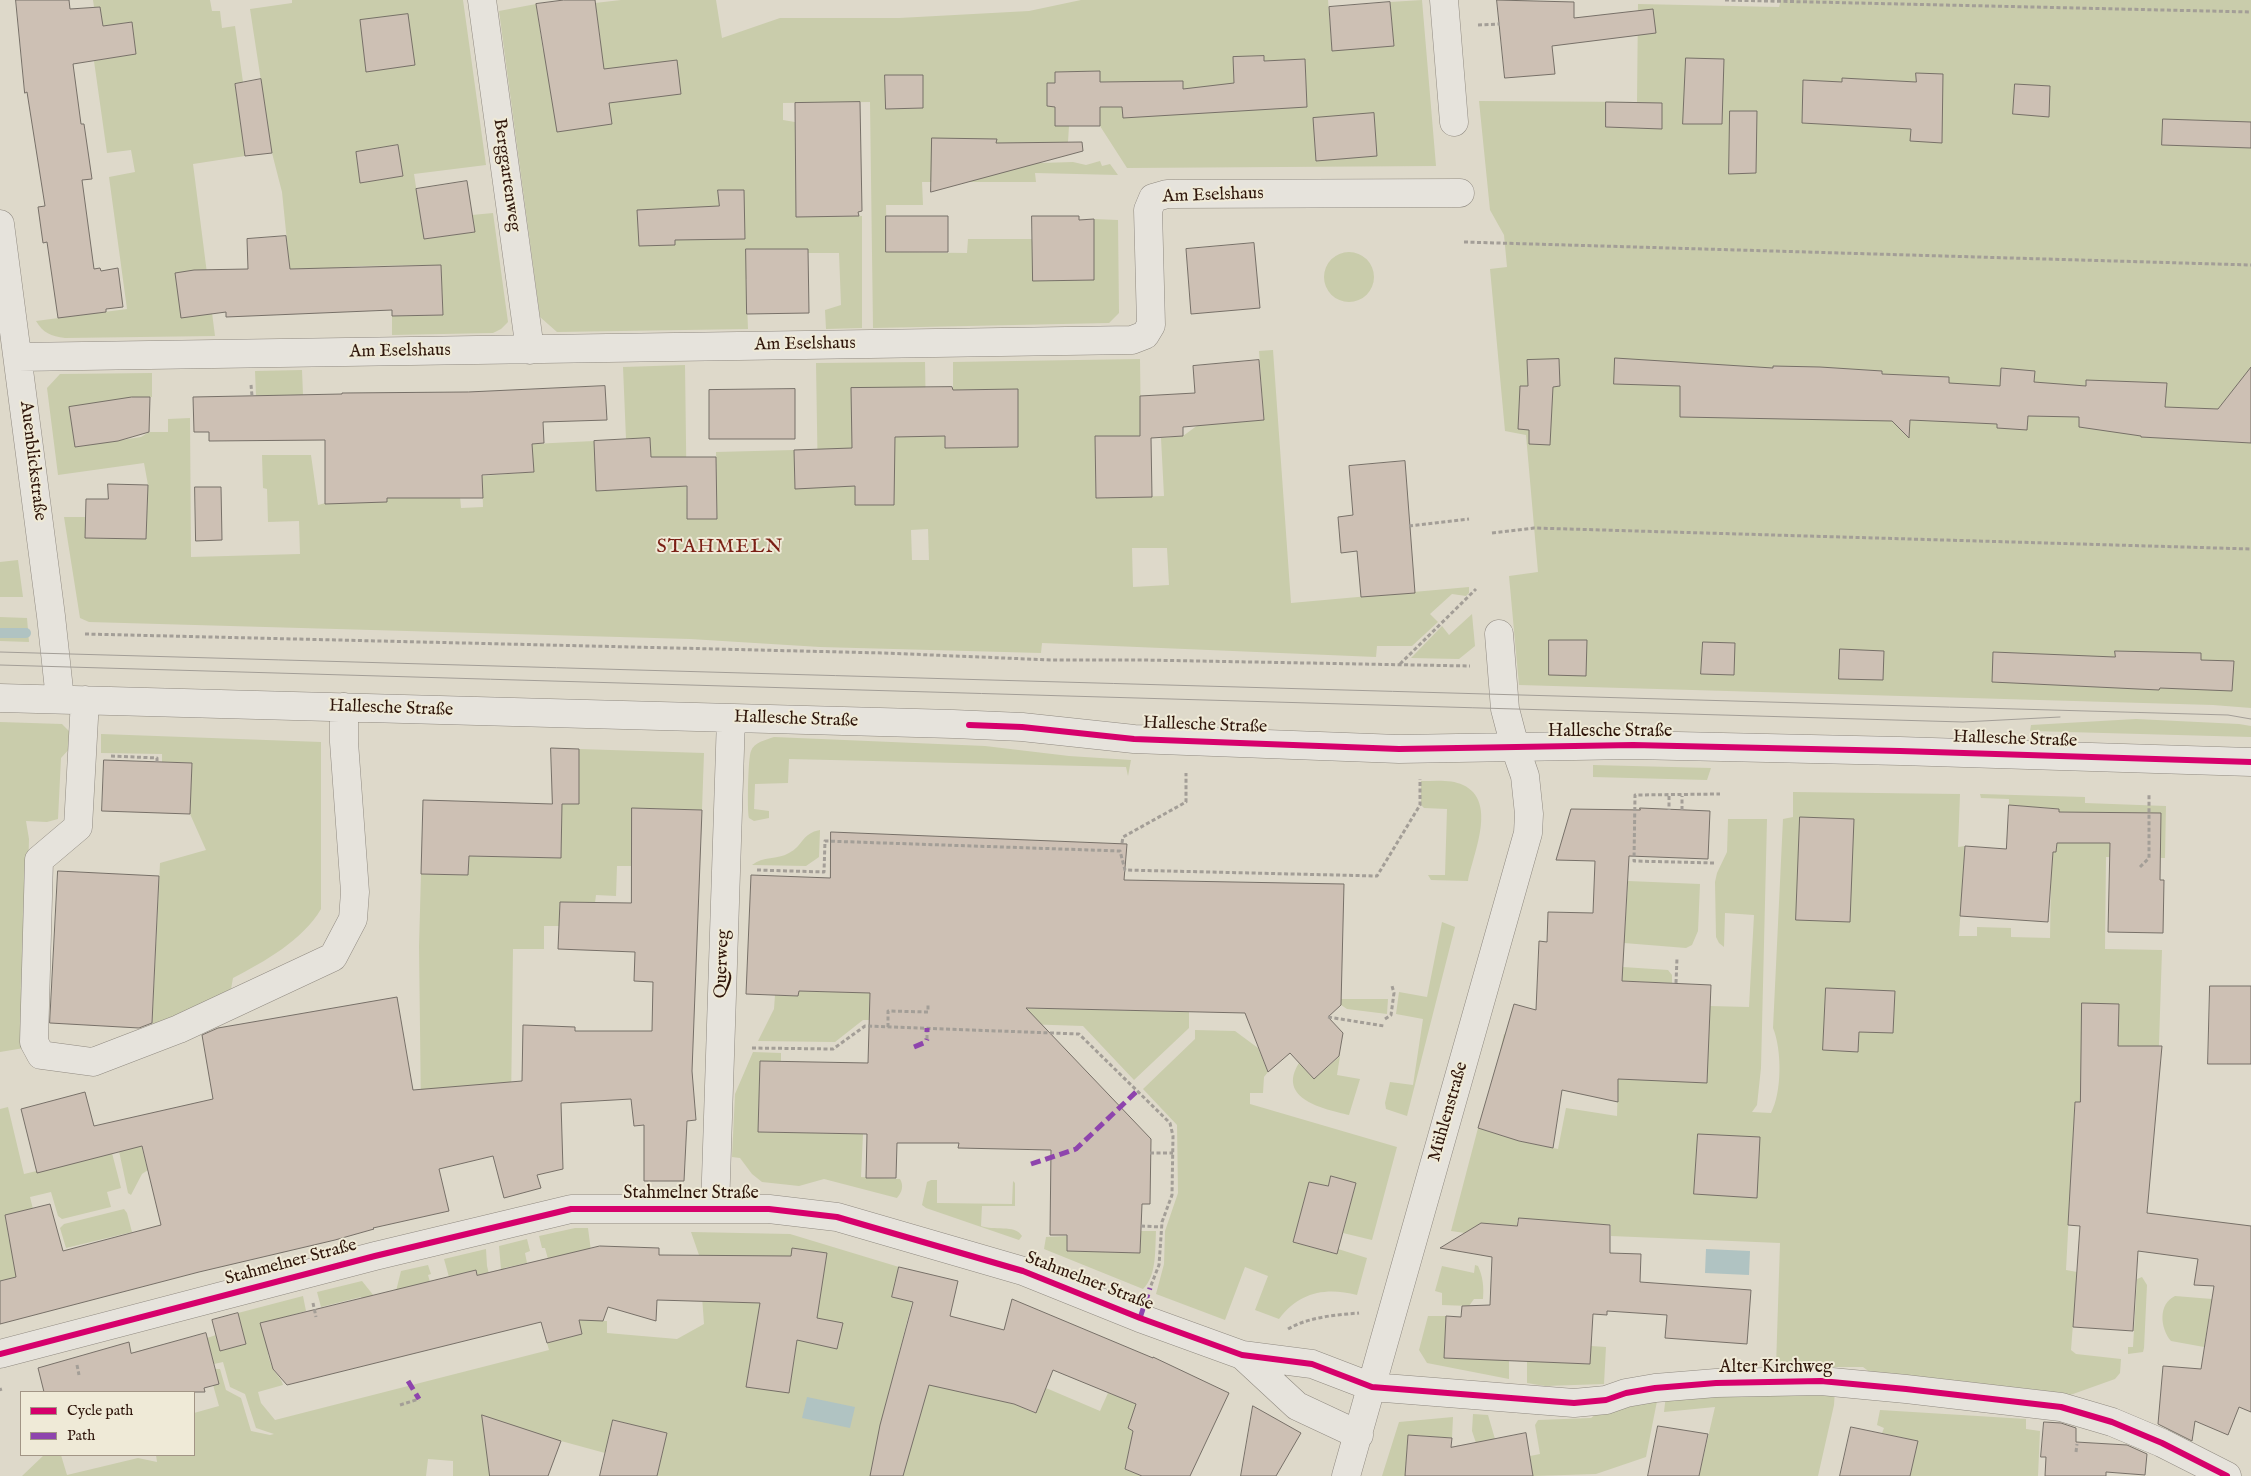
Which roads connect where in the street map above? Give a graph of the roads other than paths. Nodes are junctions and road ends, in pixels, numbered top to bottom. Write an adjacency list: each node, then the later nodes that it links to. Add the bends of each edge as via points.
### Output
1 (482, 0): 6 (street, Berggartenweg)
2 (1444, 0): 3 (street)
3 (1454, 122)
4 (1460, 193): 6 (street, Am Eselshaus, via 1167,194 1154,198 1148,210 1151,325 1145,335 1132,340)
5 (0, 224): 7 (street, Auenblickstraße)
6 (530, 350): 7 (street, Am Eselshaus)
7 (18, 357): 10 (street, Auenblickstraße, via 52,616)
8 (1499, 634): 13 (street, Mühlenstraße, via 1505,708)
9 (0, 698): 10 (street, Hallesche Straße)
10 (72, 700): 11 (street, Hallesche Straße); 11 (street, Auenblickstraße, via 78,827 39,860 34,1042 41,1055 92,1062 179,1029 333,957 353,919 355,892)
11 (344, 707): 12 (street, Hallesche Straße)
12 (731, 718): 13 (street, Hallesche Straße, via 1022,727 1143,739 1432,749); 15 (street, Querweg)
13 (1515, 747): 14 (street, Hallesche Straße, via 1633,745); 18 (street, Mühlenstraße, via 1525,776 1528,833)
14 (2251, 762)
15 (715, 1209): 16 (street, Stahmelner Straße, via 571,1209 375,1256); 17 (street, Stahmelner Straße, via 769,1209 837,1216 1023,1271)
16 (0, 1354)
17 (1242, 1355): 18 (street, Stahmelner Straße, via 1312,1364); 19 (street, Stahmelner Straße, via 1297,1406)
18 (1372, 1387): 19 (street, Mühlenstraße); 21 (street, Alter Kirchweg, via 1574,1403 1606,1400 1655,1388 1716,1383 1820,1381 1906,1389 2061,1407 2112,1422)
19 (1359, 1435): 20 (street, Mühlenstraße)
20 (1346, 1476)
21 (2227, 1476)

